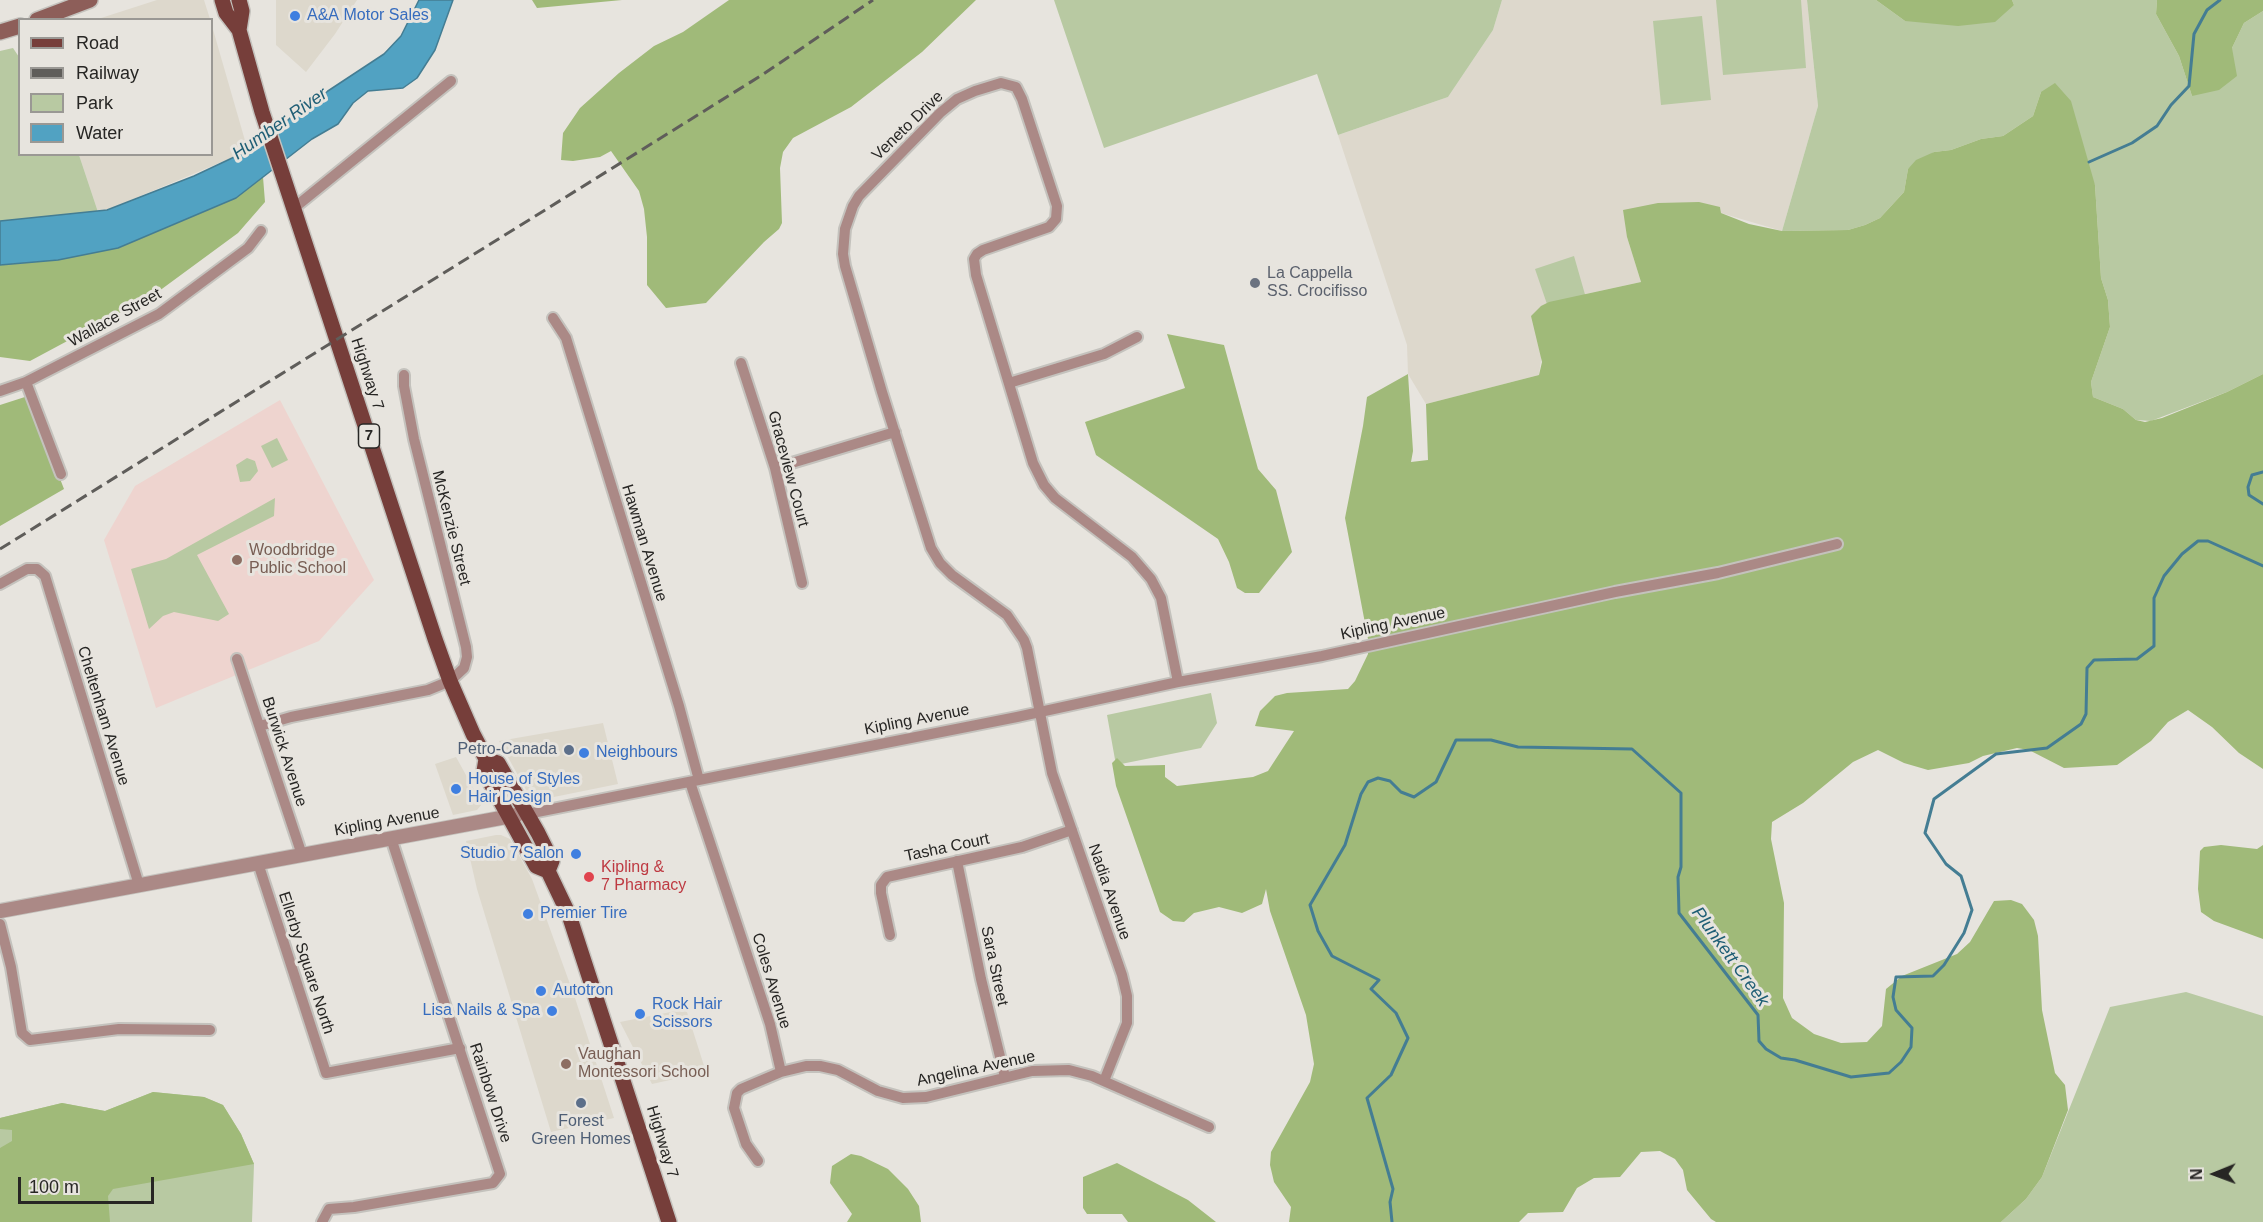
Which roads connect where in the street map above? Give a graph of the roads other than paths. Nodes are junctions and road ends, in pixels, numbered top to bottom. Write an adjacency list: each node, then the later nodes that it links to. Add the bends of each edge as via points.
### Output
1 (222, 0): 6 (main road, Highway 7 / 7)
2 (239, 0): 6 (main road, Highway 7 / 7)
3 (84, 1): 4 (main road)
4 (42, 18)
5 (18, 27): 7 (main road)
6 (239, 30): 9 (main road, Highway 7 / 7)
7 (0, 32)
8 (451, 81): 9 (street)
9 (294, 208): 25 (main road, Highway 7 / 7)
10 (261, 231): 15 (street, Wallace Street, via 248,248 159,314)
11 (553, 318): 30 (street, Hawman Avenue, via 566,338 679,706)
12 (1137, 337): 16 (street, via 1104,354)
13 (741, 363): 19 (street, Graceview Court)
14 (404, 375): 25 (street, McKenzie Street, via 414,439 466,647 464,668)
15 (26, 382): 17 (street, Wallace Street); 20 (street)
16 (1009, 383): 18 (street, Veneto Drive, via 974,260 982,250 1049,227 1057,213 1020,93 1006,83 975,91 949,105 867,187 848,218 843,241 845,266); 26 (street, Veneto Drive, via 1033,463 1044,485 1061,503 1132,557 1155,586)
17 (0, 391)
18 (895, 432): 19 (street); 27 (street, Veneto Drive, via 935,555 952,575 1001,610 1019,631 1027,648)
19 (775, 468): 22 (street, Graceview Court)
20 (61, 474)
21 (1837, 544): 26 (street, Kipling Avenue, via 1718,573 1322,656)
22 (802, 583)
23 (0, 584): 39 (street, Cheltenham Avenue, via 27,568 37,569 45,576)
24 (237, 659): 28 (street, Burwick Avenue)
25 (450, 681): 28 (street, via 428,690); 29 (main road, Highway 7 / 7)
26 (1178, 682): 27 (street, Kipling Avenue)
27 (1039, 712): 30 (street, Kipling Avenue); 33 (street, Nadia Avenue, via 1048,760)
28 (260, 726): 35 (street, Burwick Avenue)
29 (486, 759): 31 (main road, Highway 7 / 7, via 498,763); 32 (main road, Highway 7 / 7, via 484,771)
30 (694, 781): 31 (street, Kipling Avenue); 45 (street, Coles Avenue, via 770,1024)
31 (527, 814): 32 (street, Kipling Avenue); 38 (main road, Highway 7 / 7, via 552,861)
32 (509, 817): 34 (street, Kipling Avenue); 38 (main road, Highway 7 / 7, via 536,866)
33 (1072, 830): 36 (street, Tasha Court, via 1022,847); 47 (street, Nadia Avenue, via 1127,996 1127,1023)
34 (391, 838): 35 (street, Kipling Avenue); 44 (street, Rainbow Drive)
35 (302, 855): 37 (street, Kipling Avenue)
36 (957, 861): 42 (street, Tasha Court, via 886,877 881,893); 46 (street, Sara Street)
37 (258, 863): 39 (street, Kipling Avenue); 44 (street, Ellerby Square North, via 326,1072)
38 (548, 871): 51 (main road, Highway 7 / 7, via 579,943)
39 (139, 885): 40 (street, Kipling Avenue)
40 (0, 911)
41 (0, 924): 43 (street, via 22,1033 30,1040 119,1029)
42 (890, 935)
43 (210, 1030)
44 (460, 1048): 50 (street, Rainbow Drive, via 500,1174 493,1183 329,1209)
45 (781, 1072): 46 (street, Angelina Avenue, via 806,1066 830,1068 878,1091 903,1098 926,1097); 49 (street, via 741,1089 734,1098 746,1144)
46 (1005, 1077): 47 (street, Angelina Avenue, via 1056,1069)
47 (1104, 1081): 48 (street, Angelina Avenue)
48 (1209, 1127)
49 (758, 1161)
50 (322, 1222)
51 (669, 1222)

